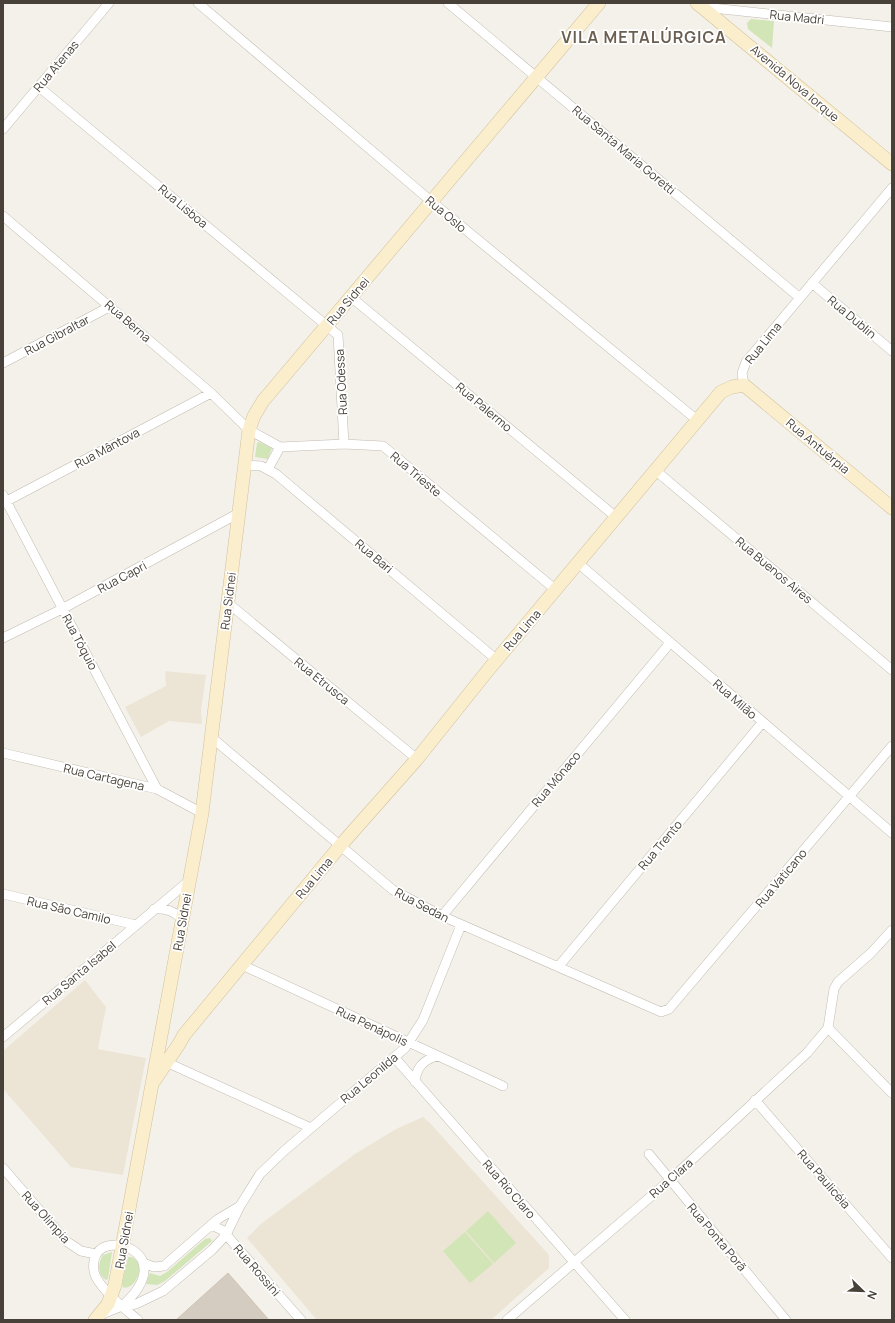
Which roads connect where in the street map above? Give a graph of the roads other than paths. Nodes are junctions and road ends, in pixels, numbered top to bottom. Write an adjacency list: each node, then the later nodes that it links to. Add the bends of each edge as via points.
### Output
1 (109, 3): 8 (street, Rua Atenas)
2 (198, 3): 12 (street, Rua Oslo)
3 (448, 3): 7 (street, Rua Santa Maria Goretti)
4 (599, 3): 7 (main road, Rua Sidnei)
5 (700, 5): 6 (street, Rua Madri); 10 (main road, Avenida Nova Iorque)
6 (892, 27)
7 (536, 77): 12 (main road, Rua Sidnei); 16 (street, Rua Santa Maria Goretti)
8 (39, 87): 9 (street, Rua Atenas); 18 (street, Rua Lisboa)
9 (3, 129)
10 (892, 164)
11 (892, 188): 14 (street, Rua Lima)
12 (432, 202): 15 (main road, Rua Sidnei); 23 (street, Rua Oslo)
13 (3, 216): 17 (street, Rua Berna)
14 (812, 283): 16 (street, Rua Lima); 19 (street, Rua Dublin)
15 (351, 297): 18 (main road, Rua Sidnei); 33 (street, Rua Palermo)
16 (800, 298): 21 (street, Rua Lima, via 746,362 742,373)
17 (111, 306): 20 (street, Rua Gibraltar); 22 (street, Rua Berna)
18 (327, 325): 24 (main road, Rua Sidnei, via 257,409); 25 (street, Rua Odessa, via 338,335)
19 (892, 351)
20 (3, 363)
21 (744, 385): 23 (main road, Rua Lima, via 721,392); 31 (main road, Rua Antuérpia)
22 (211, 393): 24 (street, Rua Berna); 30 (street, Rua Mântova)
23 (697, 420): 29 (main road, Rua Lima)
24 (249, 430): 26 (street); 27 (main road, Rua Sidnei)
25 (344, 444): 26 (street, Rua Trieste); 35 (street, Rua Trieste, via 383,446)
26 (280, 447): 28 (street)
27 (245, 465): 28 (street, Rua Bari); 32 (main road, Rua Sidnei)
28 (268, 469): 40 (street, Rua Bari)
29 (655, 470): 33 (main road, Rua Lima); 41 (street, Rua Buenos Aires)
30 (4, 500): 37 (street, Rua Tóquio)
31 (892, 508)
32 (239, 513): 36 (main road, Rua Sidnei); 37 (street, Rua Capri)
33 (616, 517): 34 (main road, Rua Lima)
34 (578, 563): 35 (main road, Rua Lima); 39 (street, Rua Milão)
35 (556, 590): 40 (main road, Rua Lima)
36 (228, 603): 43 (main road, Rua Sidnei); 46 (street, Rua Etrusca)
37 (62, 609): 38 (street, Rua Capri); 47 (street, Rua Tóquio)
38 (3, 638)
39 (670, 643): 42 (street, Rua Milão); 55 (street, Rua Mônaco)
40 (497, 660): 46 (main road, Rua Lima)
41 (892, 670)
42 (762, 722): 48 (street, Rua Milão); 61 (street, Rua Trento)
43 (211, 737): 49 (main road, Rua Sidnei); 51 (street, Rua Sedan)
44 (892, 746): 48 (street, Rua Vaticano)
45 (3, 753): 47 (street, Rua Cartagena)
46 (417, 759): 51 (main road, Rua Lima)
47 (157, 789): 49 (street, Rua Cartagena)
48 (849, 798): 50 (street, Rua Milão); 62 (street, Rua Vaticano)
49 (202, 813): 52 (main road, Rua Sidnei)
50 (892, 833)
51 (340, 846): 55 (street, Rua Sedan, via 393,890); 60 (main road, Rua Lima)
52 (190, 880): 54 (street, Rua Santa Isabel); 56 (main road, Rua Sidnei)
53 (3, 894): 57 (street, Rua São Camilo)
54 (154, 909): 56 (street, via 166,909); 57 (street, Rua Santa Isabel)
55 (442, 916): 58 (street, Rua Sedan)
56 (182, 920): 63 (main road, Rua Sidnei)
57 (136, 925): 66 (street, Rua Santa Isabel)
58 (461, 925): 61 (street, Rua Sedan); 67 (street, Rua Leonilda, via 423,1020)
59 (892, 930): 64 (street, via 871,953 838,982 834,989)
60 (242, 965): 65 (main road, Rua Lima); 67 (street, Rua Penápolis)
61 (558, 967): 62 (street, Rua Sedan, via 657,1011)
62 (669, 1009)
63 (163, 1027): 65 (main road, via 172,1035); 70 (main road); 72 (main road, Rua Sidnei)
64 (828, 1028): 74 (street); 75 (street, Rua Clara, via 807,1053)
65 (184, 1035): 70 (main road, Rua Lima)
66 (3, 1037)
67 (409, 1043): 68 (street, Rua Penápolis); 69 (street, Rua Leonilda)
68 (437, 1056): 71 (street, via 423,1062); 73 (street, Rua Penápolis)
69 (394, 1058): 71 (street, Rua Rio Claro); 76 (street, Rua Leonilda)
70 (171, 1061): 72 (main road, Rua Lima); 76 (street)
71 (415, 1082): 86 (street, Rua Rio Claro)
72 (152, 1084): 83 (main road, Rua Sidnei)
73 (503, 1086)
74 (892, 1093)
75 (755, 1100): 79 (street, Rua Clara); 85 (street, Rua Paulicéia)
76 (311, 1128): 80 (street, Rua Leonilda, via 260,1174)
77 (649, 1154): 79 (street, Rua Ponta Porã)
78 (3, 1168): 84 (street, Rua Olímpia, via 66,1241 81,1251)
79 (670, 1180): 86 (street, Rua Clara); 95 (street, Rua Ponta Porã)
80 (240, 1206): 81 (street, Rua Leonilda); 82 (street, Rua Leonilda)
81 (210, 1225): 82 (street, Rua Rossini, via 222,1230); 87 (street, Rua Leonilda, via 164,1266 154,1267)
82 (226, 1235): 89 (street, Rua Leonilda, via 163,1291 136,1304); 92 (street, Rua Rossini)
83 (123, 1246): 84 (street, via 106,1246); 87 (street, via 133,1251); 88 (main road, Rua Sidnei)
84 (96, 1254): 88 (street, via 94,1264 97,1279)
85 (892, 1258)
86 (573, 1262): 93 (street, Rua Clara); 94 (street, Rua Rio Claro)
87 (144, 1263): 89 (street, via 144,1279)
88 (112, 1296): 89 (street); 90 (main road, Rua Sidnei)
89 (122, 1306): 90 (street, Rua Leonilda); 91 (street)
90 (98, 1317)
91 (138, 1320)
92 (301, 1320)
93 (507, 1320)
94 (625, 1320)
95 (786, 1320)

